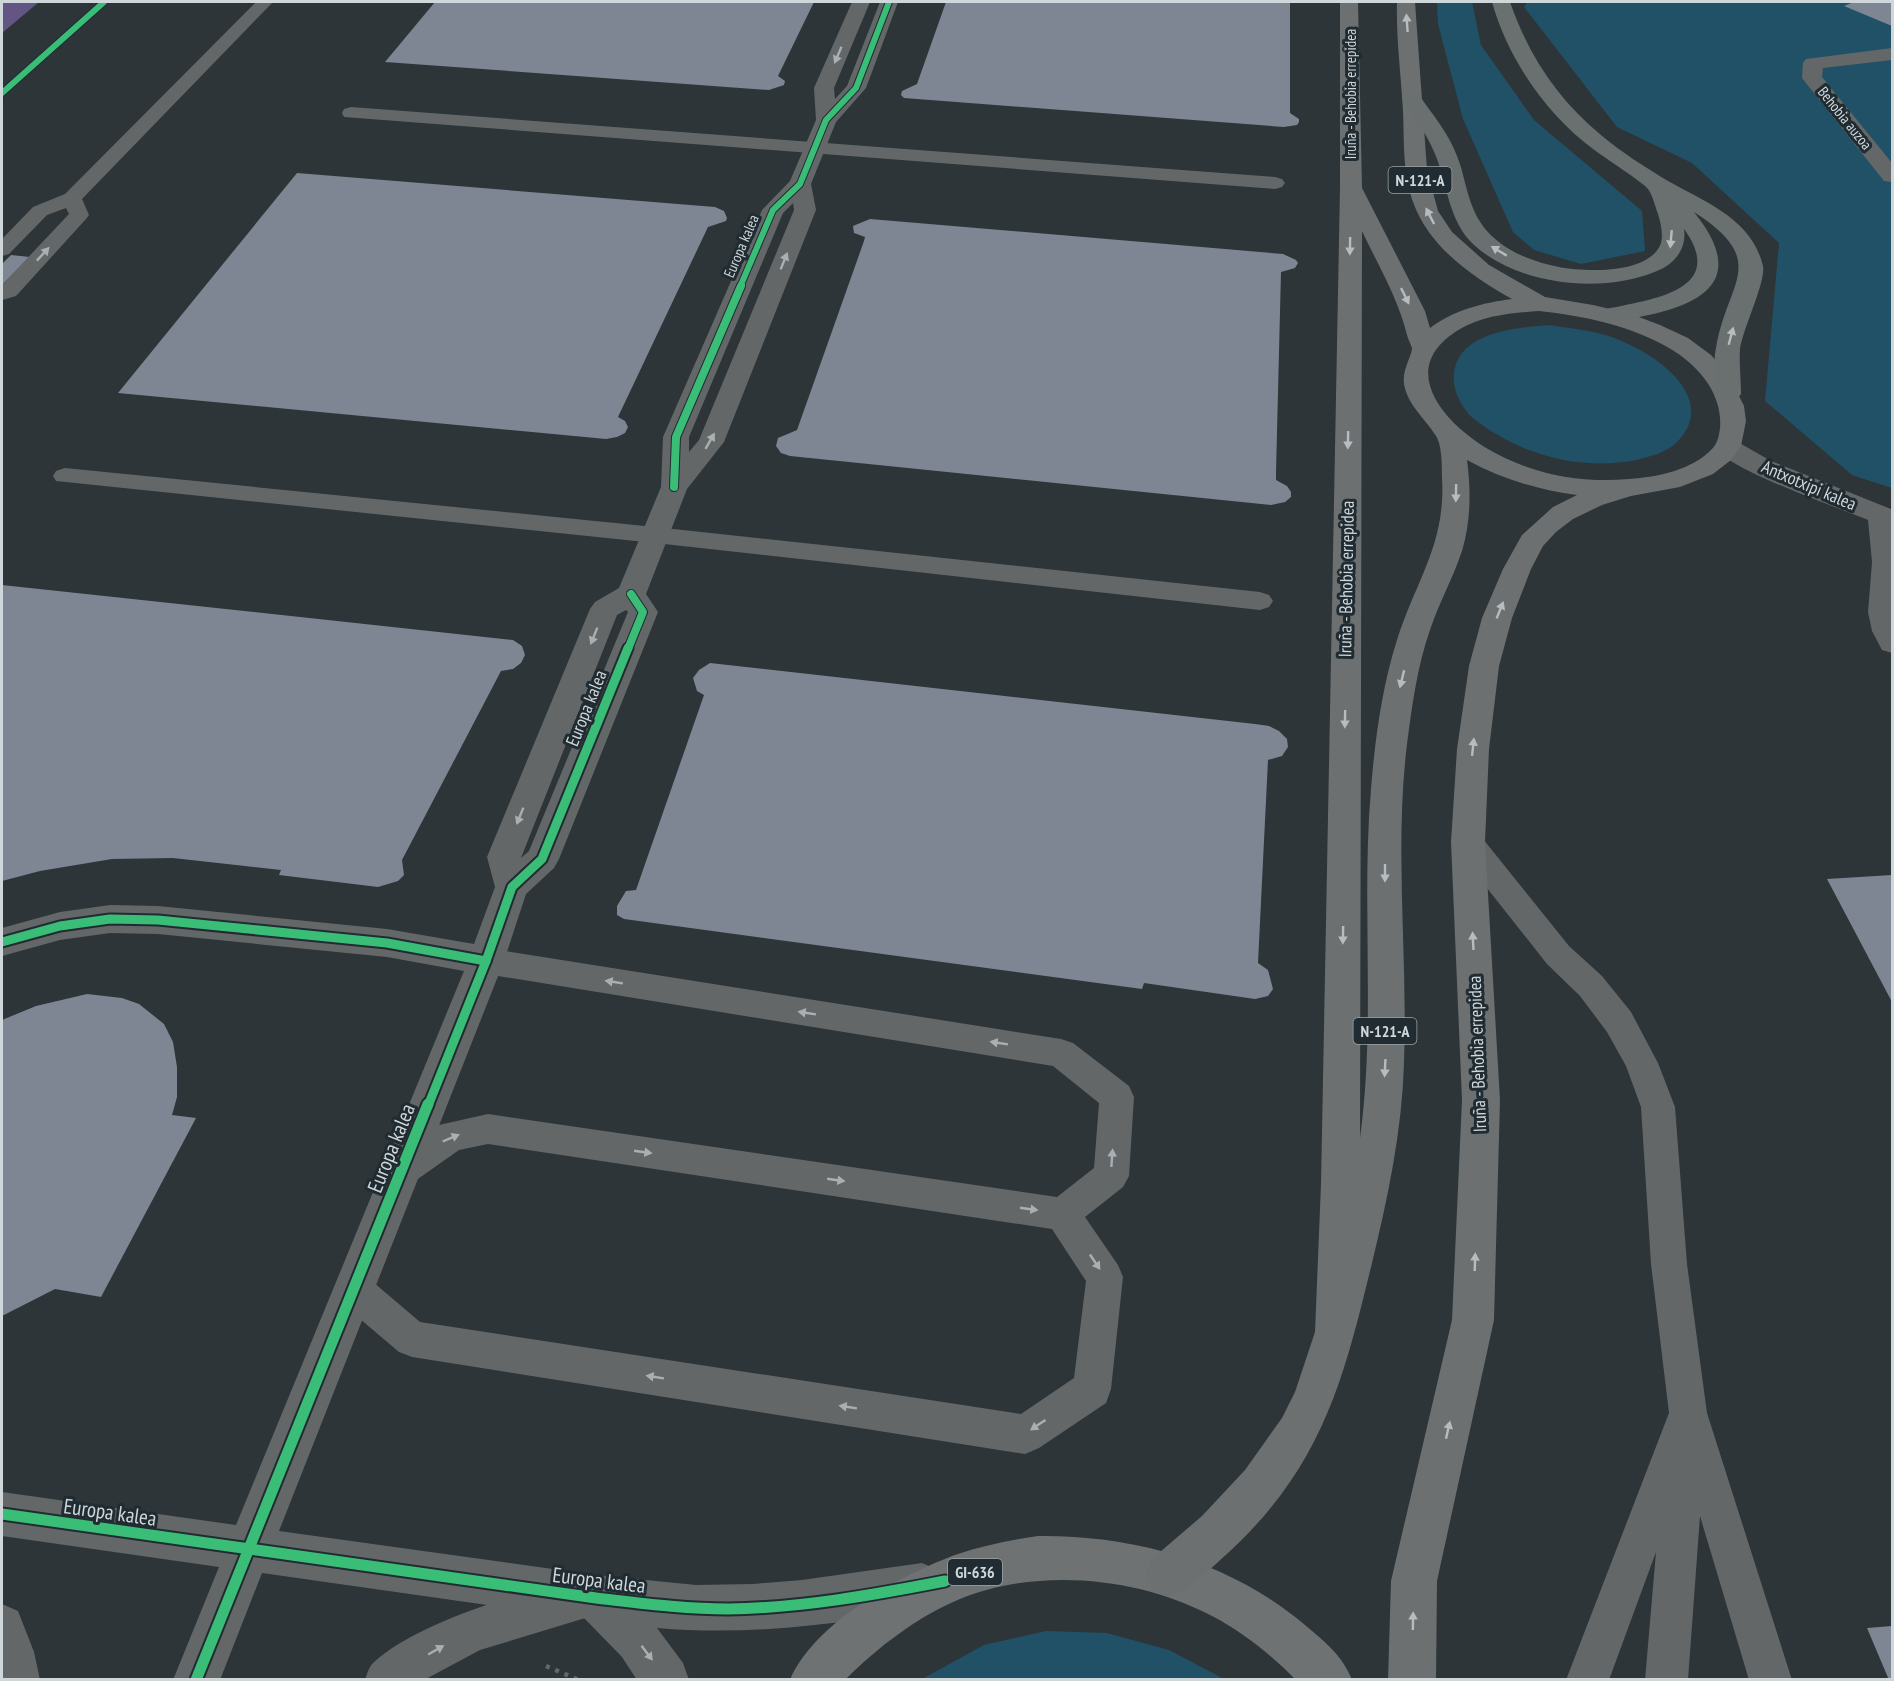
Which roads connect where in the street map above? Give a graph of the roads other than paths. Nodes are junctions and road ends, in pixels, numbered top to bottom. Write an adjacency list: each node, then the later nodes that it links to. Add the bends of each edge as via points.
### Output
1 (265, 2): 17 (lane)
2 (861, 2): 10 (street, Europa kalea, one-way to 10, via 824,88)
3 (889, 2): 10 (street, Europa kalea, via 856,88)
4 (1349, 2): 16 (highway, Iruña - Behobia errepidea / N-121-A)
5 (1406, 2): 8 (highway, N-121-A, one-way to 5)
6 (1501, 2): 14 (highway, via 1513,35 1561,108 1593,139)
7 (1893, 54): 12 (street, Behobia auzoa, via 1813,63 1812,78)
8 (1412, 99): 14 (highway, one-way to 8, via 1673,239 1661,260 1630,274 1609,276 1586,277 1538,269 1497,251 1473,229 1462,212 1442,146); 20 (highway, N-121-A, one-way to 8, via 1479,268 1434,224 1424,203 1416,166)
9 (351, 113): 11 (lane)
10 (826, 120): 11 (street, Europa kalea)
11 (814, 148): 13 (lane); 15 (street, Europa kalea)
12 (1893, 176)
13 (1275, 183)
14 (1657, 183): 21 (highway, via 1698,232 1708,257 1706,276 1695,289 1678,299); 23 (highway, one-way to 14, via 1728,348 1749,282 1750,256 1733,230 1718,218)
15 (800, 184): 27 (street, Europa kalea, via 773,210 676,437); 27 (street, Europa kalea, one-way to 15, via 711,442 805,210)
16 (1351, 187): 22 (highway, Iruña - Behobia errepidea / N-121-A, one-way to 22, via 1413,311); 39 (highway, Iruña - Behobia errepidea / N-121-A, one-way to 39)
17 (72, 198): 18 (lane, via 40,212); 19 (lane, one-way to 17, via 80,215)
18 (2, 250)
19 (2, 294)
20 (1539, 304): 21 (highway, N-121-A); 22 (highway, N-121-A, via 1500,307 1466,316 1440,330)
21 (1610, 315): 23 (highway, N-121-A, via 1650,328 1684,347 1710,369)
22 (1423, 347): 24 (highway, N-121-A, via 1416,368 1418,390 1429,413)
23 (1728, 394): 25 (highway, N-121-A, via 1735,421)
24 (1450, 435): 28 (highway, N-121-A, via 1477,454 1544,481 1583,488); 39 (highway, Iruña - Behobia errepidea / N-121-A, one-way to 39, via 1457,490 1455,518 1449,547 1412,639 1398,693 1390,753 1384,821 1386,1065 1381,1118 1369,1198)
25 (1727, 447): 28 (highway, N-121-A, via 1704,468 1670,483); 29 (street, Antxotxipi kalea, via 1762,467)
26 (65, 476): 30 (lane)
27 (674, 487): 30 (street, Europa kalea)
28 (1626, 489): 33 (highway, Iruña - Behobia errepidea / N-121-A, one-way to 28, via 1473,749 1484,666 1517,568 1532,541 1563,513)
29 (1887, 517): 32 (street, via 1881,604)
30 (655, 536): 31 (lane); 35 (street, Europa kalea, via 631,594 643,612 542,859 512,887)
31 (1260, 601)
32 (1893, 643)
33 (1468, 842): 40 (lane, via 1558,955 1591,986 1619,1022 1658,1107 1669,1264); 53 (highway, Iruña - Behobia errepidea / N-121-A, one-way to 33, via 1414,1581 1473,1320 1481,1100)
34 (2, 942): 35 (street, via 70,925 158,920 387,943)
35 (486, 961): 36 (street, Europa kalea); 37 (lane, one-way to 35, via 1111,1176 1117,1096 1061,1053)
36 (403, 1170): 37 (lane, one-way to 37, via 451,1136 488,1129); 38 (street, Europa kalea)
37 (1062, 1214): 38 (lane, one-way to 38, via 1105,1277 1092,1389 1025,1434 412,1339)
38 (353, 1289): 42 (street, Europa kalea)
39 (1335, 1330): 43 (highway, Iruña - Behobia errepidea / N-121-A, via 1322,1377 1277,1465 1246,1506 1210,1542)
40 (1688, 1413): 54 (lane); 55 (lane); 56 (lane)
41 (2, 1514): 42 (street, Europa kalea)
42 (248, 1549): 45 (street, Europa kalea); 48 (street)
43 (1169, 1574): 44 (main road, GI-636, via 1113,1560 1055,1557 1000,1564); 52 (main road, GI-636, via 1237,1604 1302,1652)
44 (945, 1581): 45 (street, Europa kalea, via 837,1601 729,1609); 51 (main road, GI-636, via 899,1605 855,1637)
45 (596, 1598): 49 (lane, one-way to 45, via 476,1630 526,1611); 50 (street, one-way to 50, via 638,1641)
46 (2, 1627): 47 (street)
47 (16, 1680)
48 (196, 1680)
49 (386, 1680)
50 (666, 1680)
51 (813, 1680)
52 (1329, 1680)
53 (1412, 1680)
54 (1587, 1680)
55 (1666, 1680)
56 (1771, 1680)

